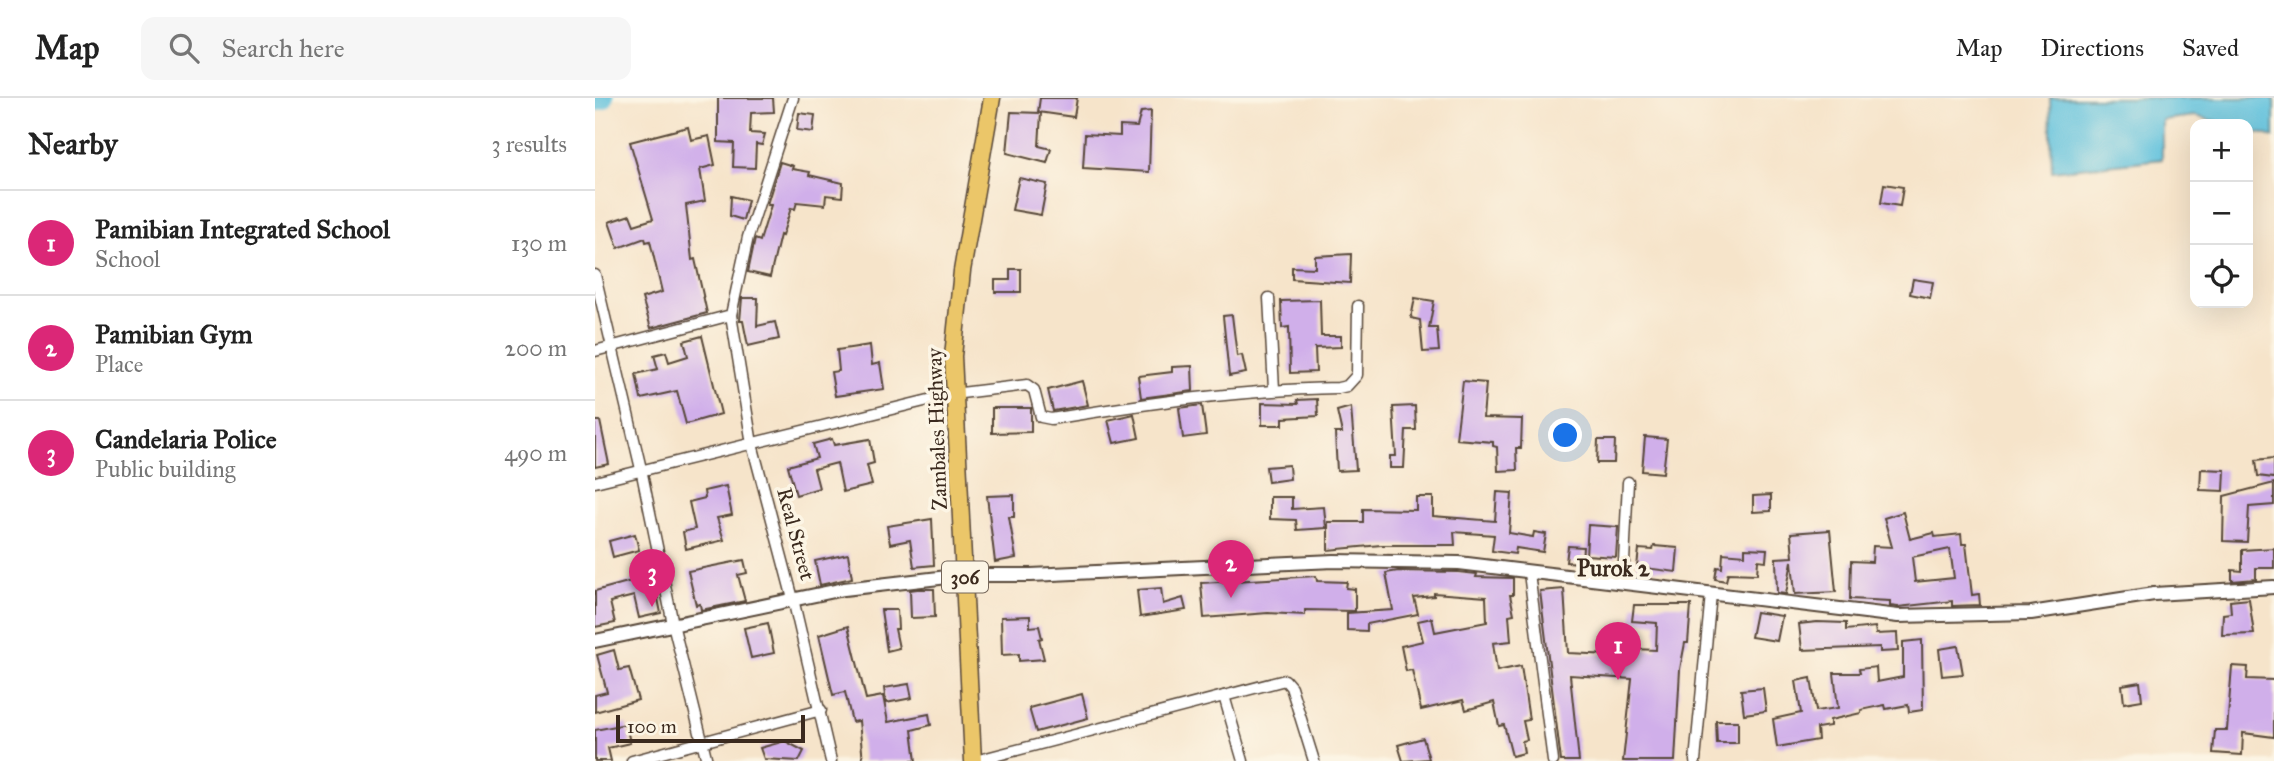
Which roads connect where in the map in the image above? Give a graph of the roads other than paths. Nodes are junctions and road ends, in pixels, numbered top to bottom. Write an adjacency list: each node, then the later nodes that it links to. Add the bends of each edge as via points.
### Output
1 (793, 98): 6 (street, via 748,237)
2 (992, 98): 10 (main road, Zambales Highway / 306, via 962,271)
3 (595, 275): 7 (street)
4 (1269, 298): 9 (street)
5 (1358, 306): 9 (street, via 1354,381 1338,388)
6 (730, 314): 7 (street); 11 (street, Real Street)
7 (612, 346): 8 (street); 12 (street)
8 (595, 351)
9 (1274, 389): 10 (street, via 1158,400 1051,419 1041,417 1034,390 1027,385)
10 (953, 394): 11 (street); 16 (main road, Zambales Highway / 306)
11 (752, 444): 12 (street); 20 (street, Real Street)
12 (641, 469): 13 (street); 21 (street)
13 (595, 482)
14 (1628, 482): 17 (street)
15 (1529, 573): 16 (street, via 1407,560); 17 (street); 32 (street)
16 (965, 575): 20 (street); 29 (main road, Zambales Highway / 306)
17 (1623, 582): 19 (street)
18 (2274, 587): 19 (street, via 2154,594 2031,613 1898,616)
19 (1711, 594): 33 (street)
20 (793, 599): 21 (street); 24 (street, Real Street)
21 (673, 624): 22 (street); 25 (street)
22 (595, 641)
23 (1224, 696): 29 (street); 30 (street); 31 (street, via 1285,680)
24 (821, 710): 25 (street); 28 (street, Real Street)
25 (703, 742): 26 (street); 27 (street)
26 (632, 761)
27 (707, 761)
28 (831, 761)
29 (974, 761)
30 (1243, 761)
31 (1314, 761)
32 (1553, 761)
33 (1695, 761)

